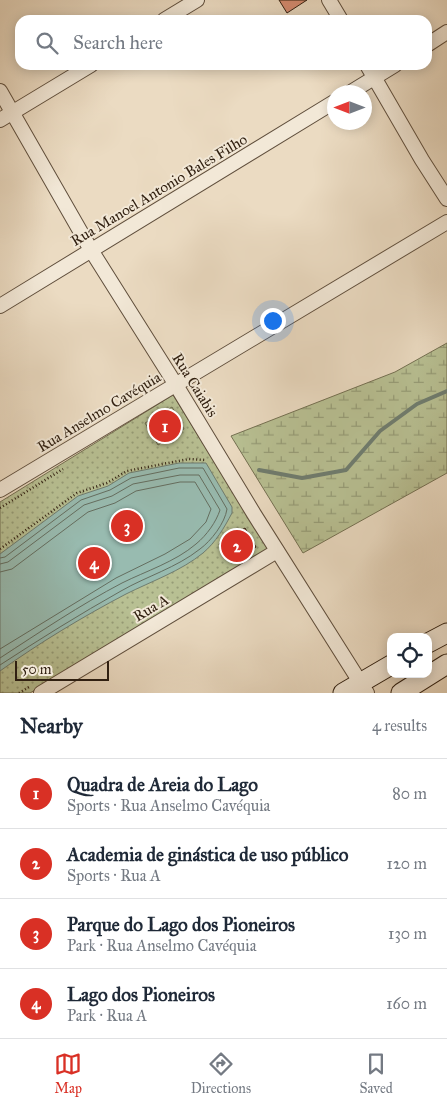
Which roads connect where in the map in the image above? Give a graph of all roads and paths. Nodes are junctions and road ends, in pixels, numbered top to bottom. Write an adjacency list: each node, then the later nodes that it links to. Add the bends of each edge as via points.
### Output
1 (197, 0): 3 (street)
2 (328, 0): 4 (street)
3 (172, 15)
4 (337, 15)
5 (447, 32): 6 (street)
6 (432, 42)
7 (83, 70): 14 (street)
8 (370, 70): 10 (street)
9 (387, 70): 10 (street)
10 (375, 78): 11 (street); 16 (street)
11 (363, 85)
12 (0, 91): 14 (street, Rua Caiabis)
13 (327, 106): 18 (street, Rua Manoel Antonio Bales Filho)
14 (13, 113): 15 (street); 18 (street, Rua Caiabis)
15 (0, 120)
16 (447, 199)
17 (447, 222): 20 (street, Rua Anselmo Cavéquia)
18 (91, 250): 19 (street, Rua Manoel Antonio Bales Filho); 20 (street, Rua Caiabis)
19 (0, 306)
20 (176, 385): 23 (street, Rua Anselmo Cavéquia); 26 (street, Rua Caiabis)
21 (205, 452): 25 (path, via 210,460 189,459 127,471 107,484 78,493)
22 (66, 467): 24 (path)
23 (0, 490)
24 (0, 508)
25 (0, 549)
26 (277, 551): 31 (street, Rua A); 32 (street, Rua Caiabis)
27 (447, 632): 28 (street)
28 (432, 641)
29 (447, 664): 35 (street)
30 (387, 668): 32 (street)
31 (38, 688): 33 (path)
32 (364, 688): 34 (street)
33 (19, 693)
34 (343, 693)
35 (401, 693)

